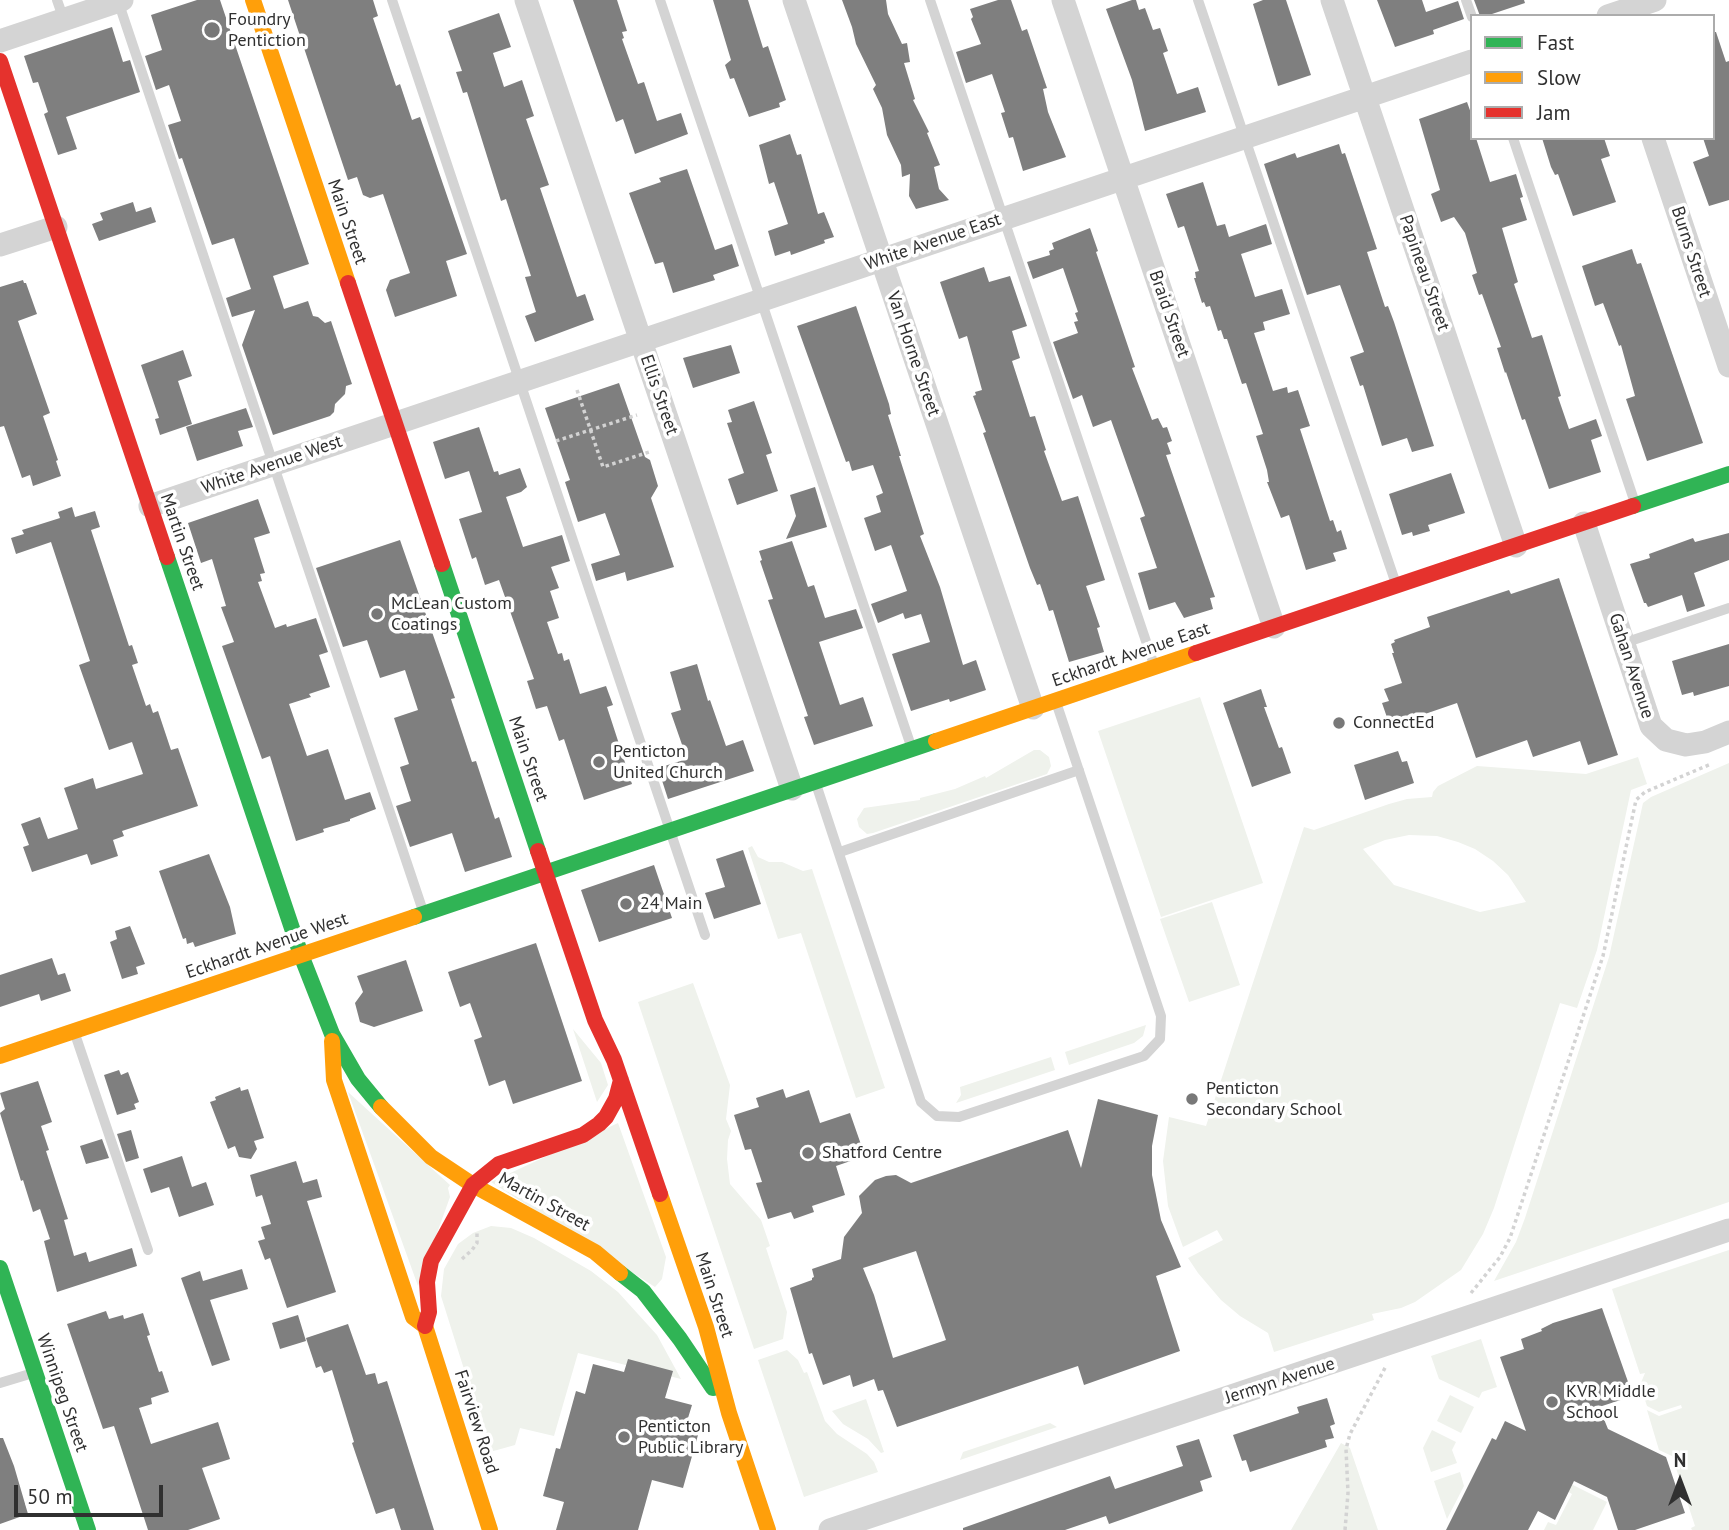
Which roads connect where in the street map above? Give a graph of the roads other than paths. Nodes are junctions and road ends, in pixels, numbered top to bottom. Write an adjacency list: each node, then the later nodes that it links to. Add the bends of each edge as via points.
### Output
1 (119, 0): 12 (street); 31 (lane)
2 (253, 0): 30 (main road, Main Street)
3 (392, 0): 29 (lane)
4 (526, 0): 27 (street, Ellis Street)
5 (660, 0): 26 (lane)
6 (794, 0): 25 (street, Van Horne Street)
7 (930, 0): 22 (lane)
8 (1063, 0): 21 (street, Braid Street)
9 (1198, 0): 18 (lane)
10 (1332, 0): 17 (street, Papineau Street)
11 (1655, 0): 13 (street)
12 (60, 10): 14 (street)
13 (1609, 12)
14 (0, 41)
15 (0, 61): 23 (main road, Martin Street)
16 (1470, 62): 17 (street, White Avenue East)
17 (1365, 97): 18 (street, White Avenue East); 36 (street, Papineau Street)
18 (1245, 138): 21 (street, White Avenue East); 37 (lane)
19 (1514, 140): 33 (lane)
20 (1654, 140): 28 (street, Burns Street)
21 (1123, 179): 22 (street, White Avenue East); 39 (street, Braid Street)
22 (1003, 219): 25 (street, White Avenue East); 41 (lane)
23 (56, 227): 24 (street); 34 (main road, Martin Street)
24 (0, 245)
25 (881, 260): 26 (street, White Avenue East); 43 (street, Van Horne Street)
26 (761, 300): 27 (street, White Avenue East); 45 (lane)
27 (641, 341): 29 (street, White Avenue East); 48 (street, Ellis Street)
28 (1729, 366)
29 (520, 382): 30 (street, White Avenue East); 49 (lane)
30 (395, 424): 31 (street, White Avenue West); 51 (main road, Main Street)
31 (273, 464): 34 (street, White Avenue West); 52 (lane)
32 (1729, 474): 33 (main road, Eckhardt Avenue East)
33 (1636, 505): 35 (main road, Eckhardt Avenue East)
34 (150, 506): 54 (main road, Martin Street)
35 (1584, 523): 36 (main road, Eckhardt Avenue East); 40 (street, Gahan Avenue)
36 (1516, 546): 37 (main road, Eckhardt Avenue East)
37 (1396, 586): 39 (main road, Eckhardt Avenue East)
38 (1729, 608): 40 (lane)
39 (1274, 627): 41 (main road, Eckhardt Avenue East)
40 (1624, 643): 44 (street, Gahan Avenue, via 1647,717 1658,734 1686,745)
41 (1155, 667): 42 (main road, Eckhardt Avenue East)
42 (1055, 701): 43 (main road, Eckhardt Avenue East); 46 (lane)
43 (1033, 708): 45 (main road, Eckhardt Avenue East)
44 (1729, 732)
45 (912, 749): 47 (main road, Eckhardt Avenue East)
46 (1079, 770): 50 (lane); 50 (lane, via 1161,1016 1160,1039 1144,1056 959,1117 937,1116 921,1102)
47 (815, 781): 48 (main road, Eckhardt Avenue East); 50 (lane)
48 (792, 789): 49 (main road, Eckhardt Avenue East)
49 (670, 830): 51 (main road, Eckhardt Avenue East); 53 (lane)
50 (840, 852)
51 (546, 872): 52 (main road, Eckhardt Avenue West); 58 (main road, Main Street, via 595,1020)
52 (424, 914): 54 (main road, Eckhardt Avenue West)
53 (705, 935)
54 (301, 955): 55 (main road, Eckhardt Avenue West); 56 (main road, Martin Street)
55 (74, 1031): 57 (main road, Eckhardt Avenue West); 61 (lane)
56 (332, 1034): 59 (main road, Martin Street, via 358,1079 388,1116 430,1157); 63 (main road, Martin Street, via 334,1080 413,1317)
57 (0, 1056)
58 (621, 1080): 59 (main road, via 616,1099 599,1124 583,1135 499,1164); 66 (main road, Main Street, via 706,1327)
59 (473, 1185): 63 (main road, via 431,1261); 66 (main road, Martin Street, via 595,1252 643,1291)
60 (1729, 1230): 70 (street, Jermyn Avenue)
61 (148, 1251)
62 (0, 1268): 64 (main road, Winnipeg Street)
63 (425, 1326): 68 (main road, Fairview Road)
64 (35, 1372): 65 (lane); 67 (main road, Winnipeg Street)
65 (0, 1383)
66 (729, 1413): 69 (main road, Main Street)
67 (88, 1530)
68 (490, 1530)
69 (768, 1530)
70 (830, 1530)

